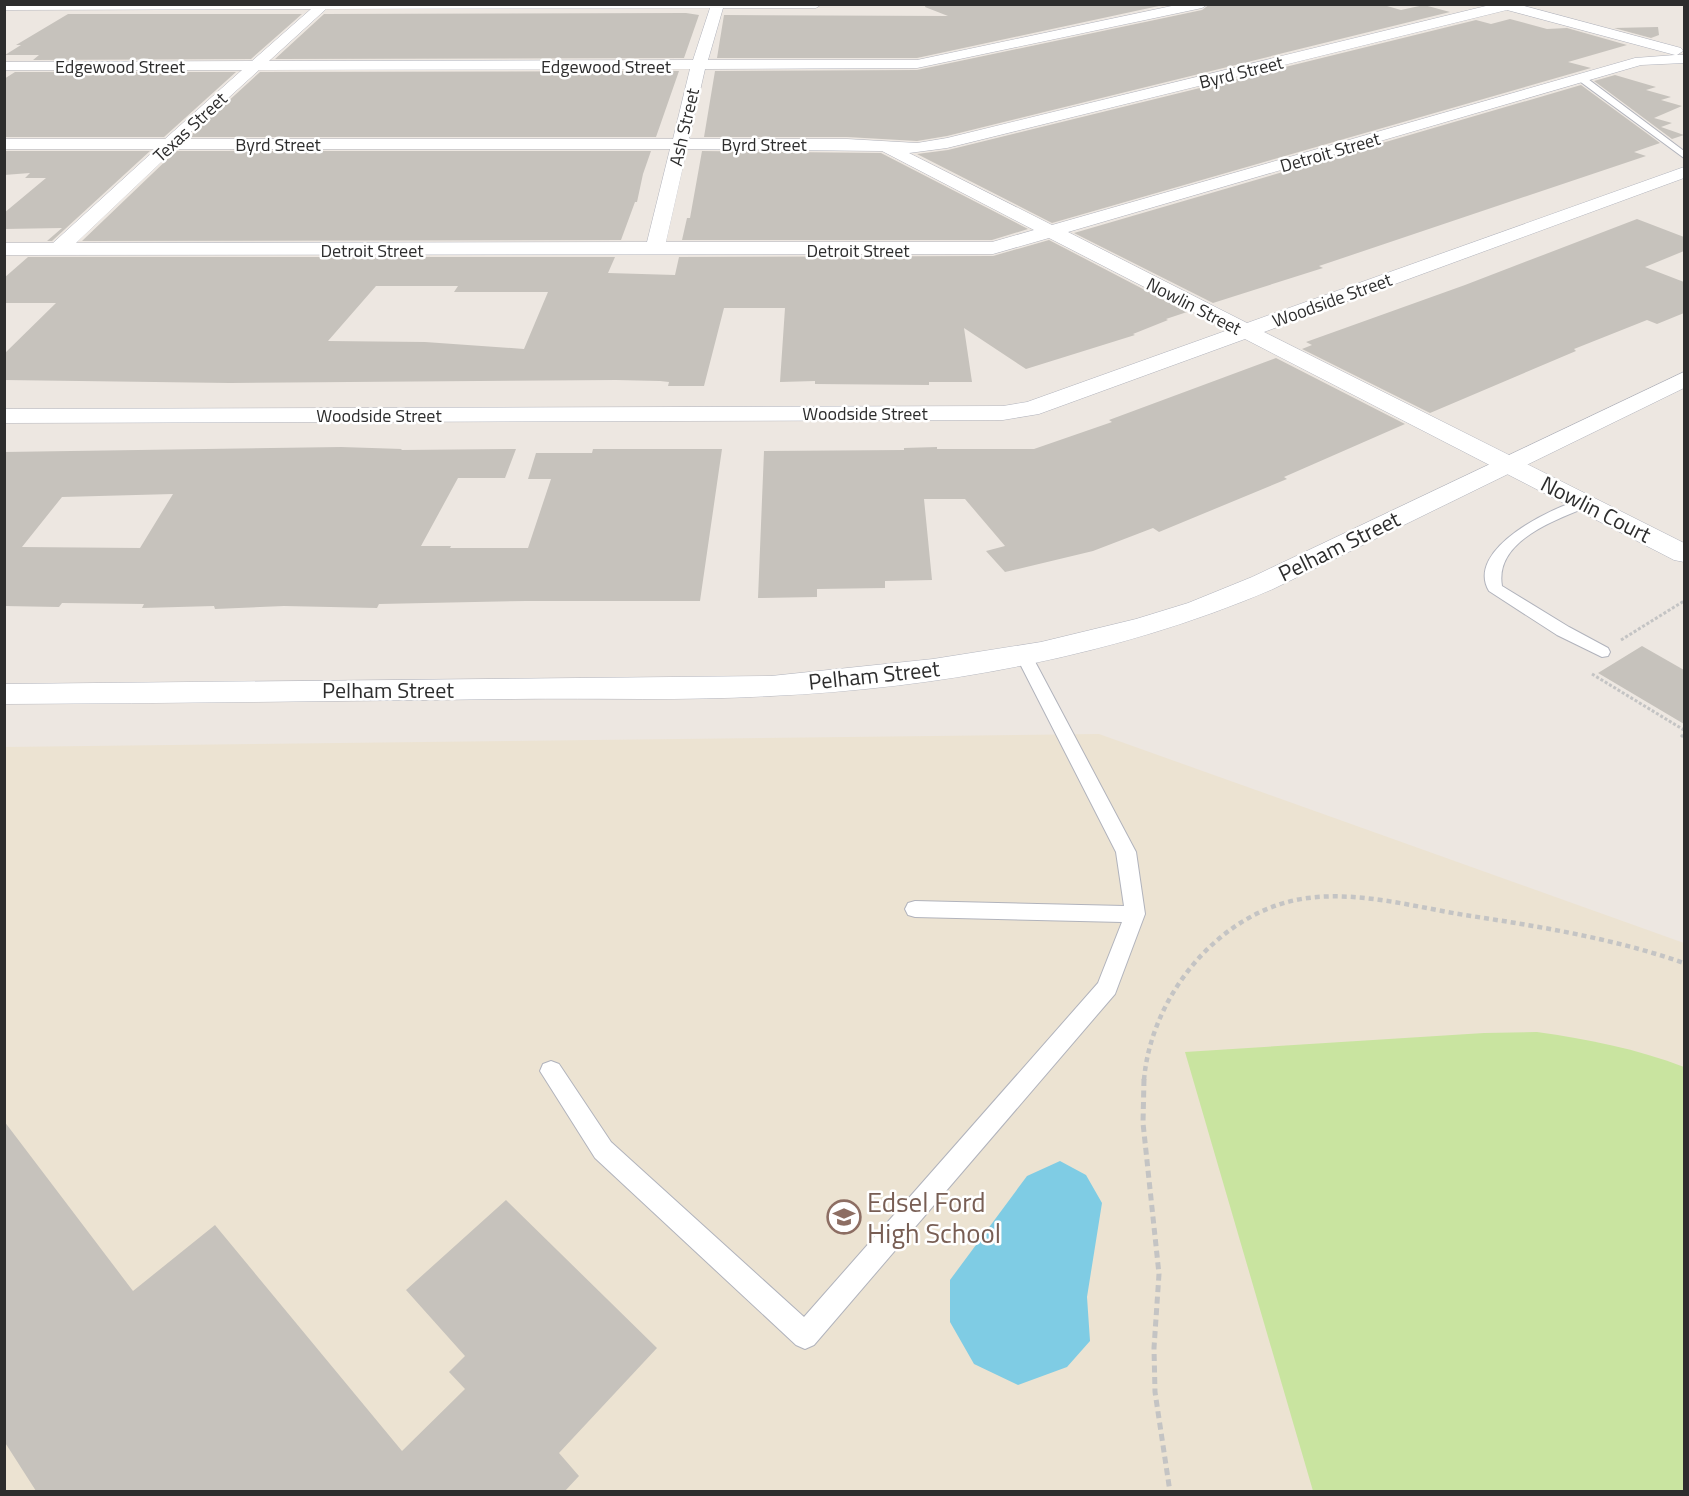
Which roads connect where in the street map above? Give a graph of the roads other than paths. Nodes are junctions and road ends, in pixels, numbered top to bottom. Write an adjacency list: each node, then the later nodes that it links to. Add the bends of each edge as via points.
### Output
1 (816, 4): 4 (street)
2 (1202, 4): 14 (street, Edgewood Street, via 917,64)
3 (323, 5): 4 (street); 6 (street); 13 (street, Texas Street)
4 (717, 5): 14 (street, Ash Street)
5 (1503, 5): 8 (street); 20 (street, Byrd Street, via 947,142 916,148)
6 (4, 6)
7 (1583, 10): 8 (street)
8 (1624, 37): 9 (street); 11 (street)
9 (1684, 53)
10 (1684, 59): 11 (street, Detroit Street)
11 (1659, 60): 15 (street); 16 (street, Detroit Street, via 1641,61)
12 (4, 66): 13 (street, Edgewood Street)
13 (258, 66): 14 (street, Edgewood Street); 18 (street, Texas Street)
14 (699, 66): 19 (street, Ash Street)
15 (1684, 76)
16 (1581, 78): 21 (lane); 23 (street, Detroit Street)
17 (4, 144): 18 (street, Byrd Street)
18 (170, 144): 19 (street, Byrd Street); 25 (street, Texas Street)
19 (680, 145): 20 (street, Byrd Street); 26 (street, Ash Street)
20 (882, 146): 23 (street, Nowlin Street)
21 (1684, 155)
22 (1684, 172): 27 (street, Woodside Street)
23 (1051, 233): 26 (street, Detroit Street, via 977,249); 27 (street, Nowlin Street)
24 (4, 249): 25 (street, Detroit Street)
25 (57, 250): 26 (street, Detroit Street)
26 (654, 250)
27 (1244, 331): 29 (street, Woodside Street, via 1031,409 1002,413); 30 (street, Nowlin Street)
28 (1684, 379): 30 (street, Pelham Street)
29 (4, 416)
30 (1508, 464): 31 (street, Nowlin Court); 34 (street, Pelham Street, via 1269,581 1133,629)
31 (1584, 503): 32 (street, Nowlin Court); 33 (lane, via 1522,533 1504,548 1493,572 1495,588)
32 (1684, 554)
33 (1602, 652)
34 (1023, 654): 35 (street, Pelham Street, via 880,677 771,686); 37 (lane, via 1126,852)
35 (4, 694)
36 (915, 909): 37 (lane)
37 (1135, 914): 38 (lane, via 1107,988 805,1336 603,1150)
38 (551, 1071)

